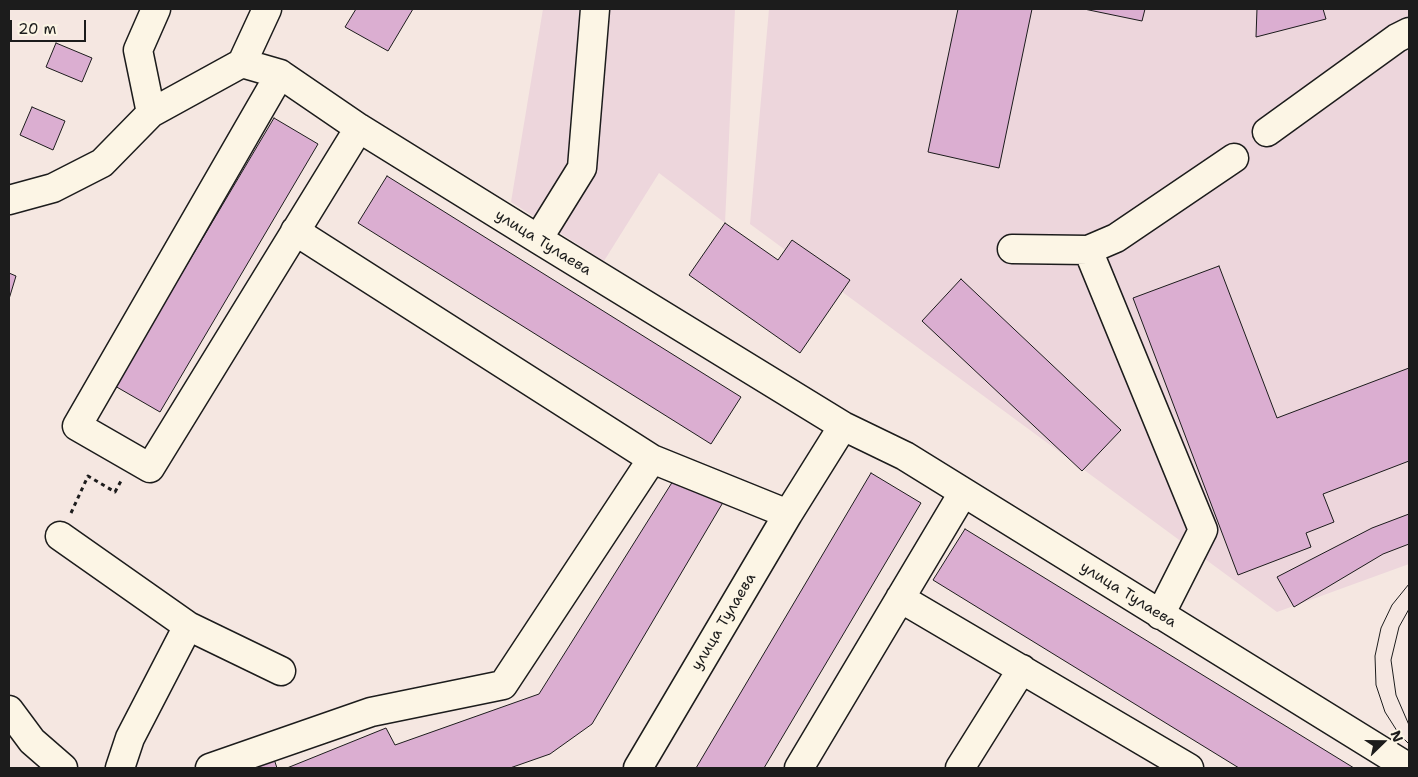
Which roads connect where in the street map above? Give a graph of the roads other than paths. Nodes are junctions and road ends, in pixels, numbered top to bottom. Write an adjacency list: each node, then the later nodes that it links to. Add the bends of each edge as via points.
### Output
1 (156, 9): 7 (street, via 138,50)
2 (267, 9): 5 (street)
3 (594, 9): 13 (street, via 582,168)
4 (1409, 32): 9 (street)
5 (242, 64): 6 (street, улица Тулаева); 7 (street)
6 (280, 74): 8 (street, улица Тулаева); 12 (street, via 77,426 150,468)
7 (151, 113): 11 (street, via 102,163 53,188)
8 (359, 128): 12 (street); 13 (street, улица Тулаева)
9 (1267, 132)
10 (1234, 158): 15 (street, via 1116,238)
11 (9, 200)
12 (295, 231): 17 (street)
13 (538, 239): 16 (street, улица Тулаева)
14 (1012, 249): 15 (street)
15 (1088, 250): 22 (street, via 1203,530)
16 (843, 426): 18 (street, улица Тулаева, via 905,456); 19 (street, улица Тулаева)
17 (652, 459): 19 (street); 29 (street, via 503,685 371,712)
18 (963, 493): 21 (street); 22 (street, улица Тулаева)
19 (788, 514): 30 (street, улица Тулаева)
20 (60, 536): 23 (street)
21 (900, 598): 24 (street); 31 (street)
22 (1160, 615): 34 (street, улица Тулаева)
23 (188, 626): 25 (street); 28 (street, via 130,738)
24 (1022, 670): 32 (street); 33 (street)
25 (281, 671)
26 (9, 710): 27 (street, via 32,741)
27 (63, 768)
28 (120, 768)
29 (210, 768)
30 (638, 768)
31 (799, 768)
32 (960, 768)
33 (1189, 768)
34 (1409, 768)

